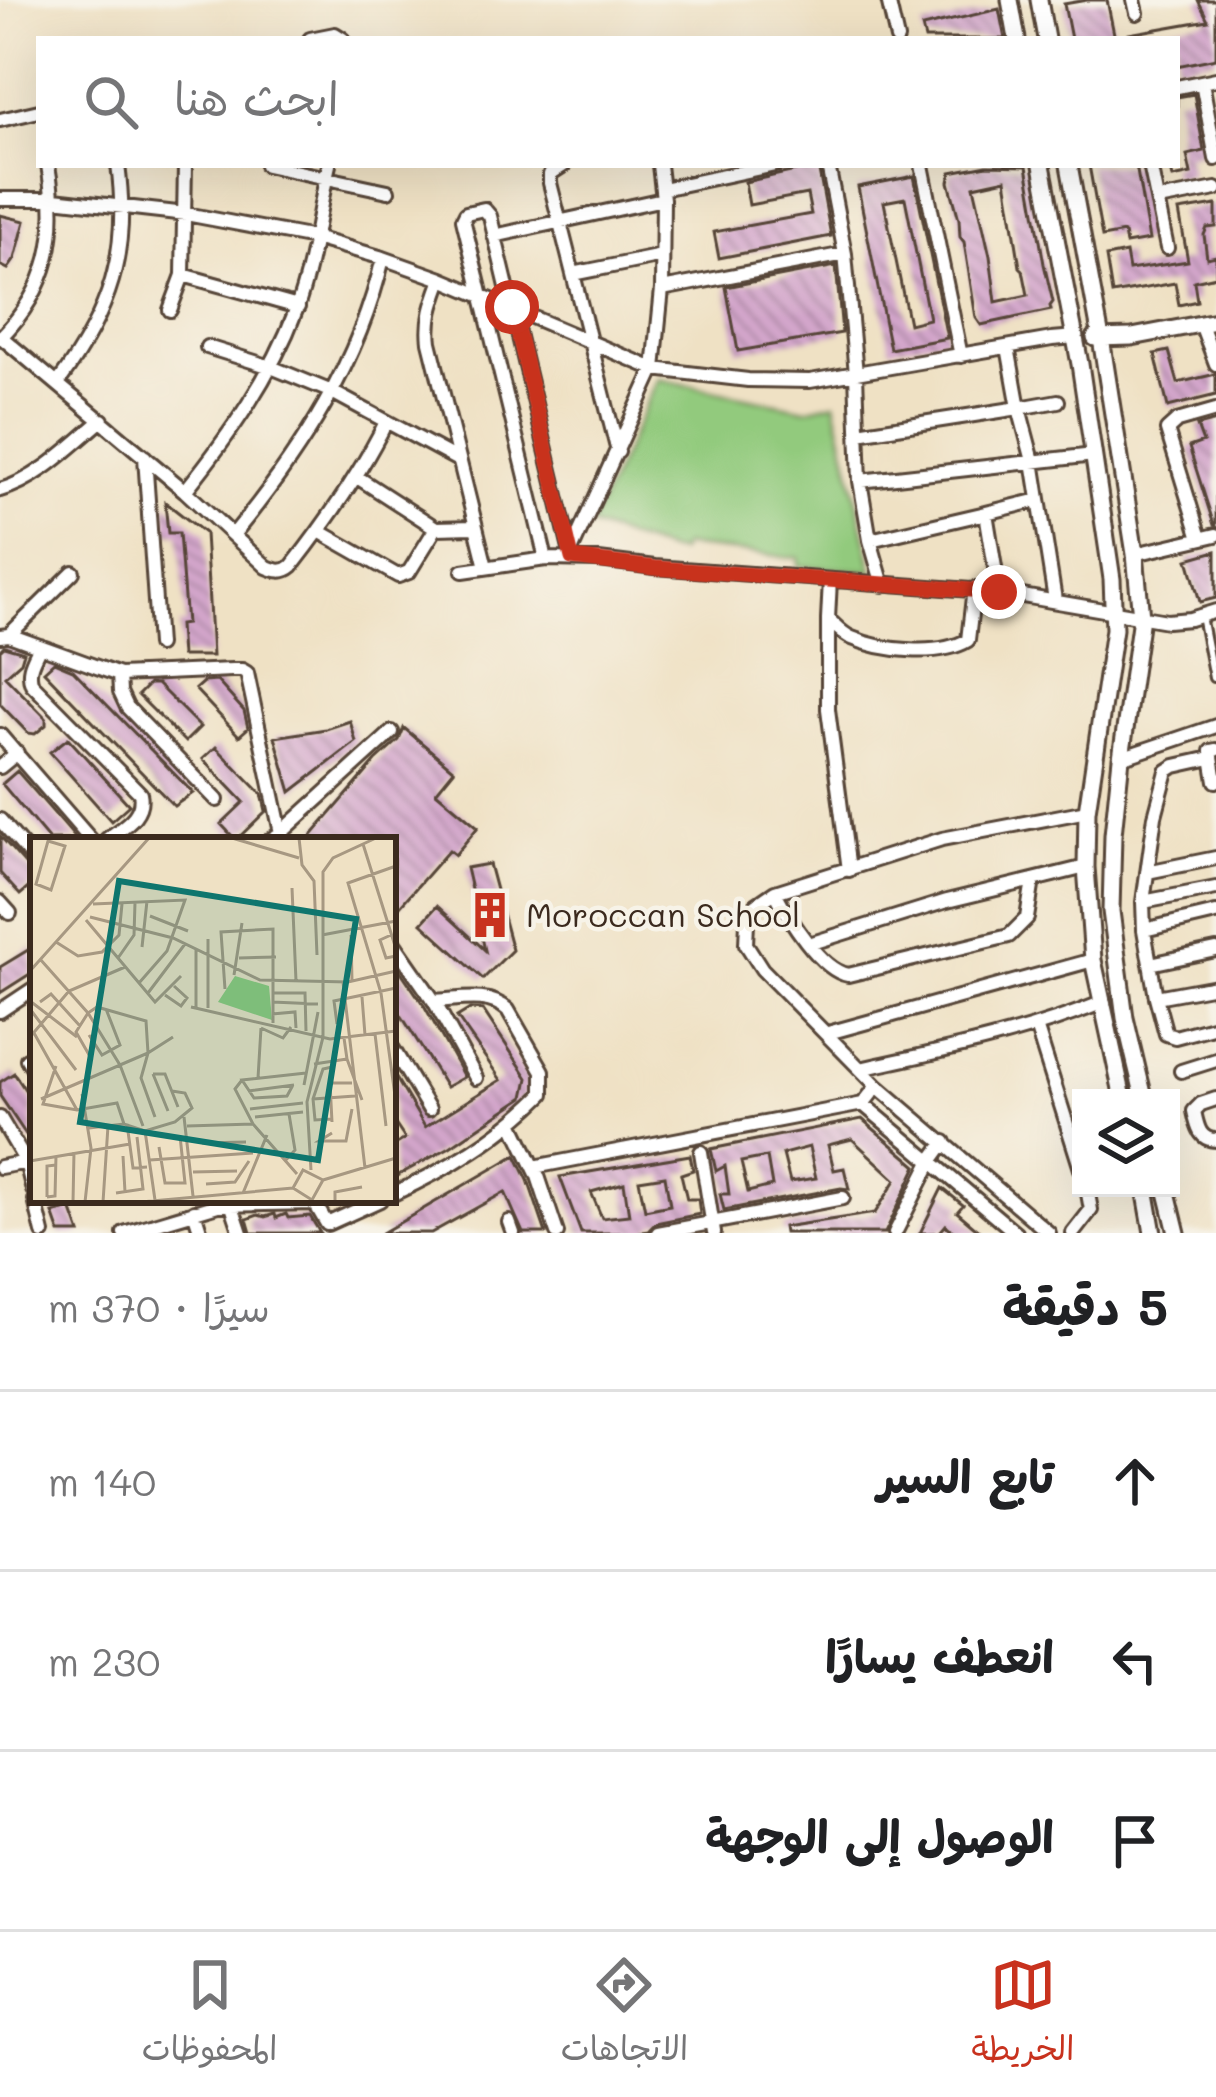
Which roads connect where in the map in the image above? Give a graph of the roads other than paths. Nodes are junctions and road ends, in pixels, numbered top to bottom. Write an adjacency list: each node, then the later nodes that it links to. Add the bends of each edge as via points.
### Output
1 (888, 0): 4 (street)
2 (1010, 0): 5 (street)
3 (1040, 0): 6 (street)
4 (896, 36)
5 (1017, 36)
6 (1046, 36)
7 (1209, 81): 10 (street)
8 (36, 116): 9 (street)
9 (0, 120)
10 (1216, 159)
11 (49, 168): 28 (street)
12 (118, 168): 30 (street)
13 (185, 168): 31 (street)
14 (297, 168): 23 (street)
15 (559, 168): 32 (street, via 550,183)
16 (659, 168): 26 (street)
17 (764, 168): 26 (street)
18 (829, 168): 36 (street)
19 (923, 168): 54 (street)
20 (1043, 168): 49 (street)
21 (1070, 168): 50 (street)
22 (1151, 168): 29 (street)
23 (328, 171): 25 (street); 34 (street)
24 (1216, 188): 29 (street)
25 (388, 191)
26 (662, 195): 32 (street); 37 (street)
27 (0, 199): 28 (street)
28 (54, 199): 30 (street); 48 (street, via 36,291)
29 (1158, 200): 35 (street)
30 (123, 207): 31 (street); 59 (street, via 106,304)
31 (186, 214): 34 (street); 40 (street)
32 (560, 223): 33 (street); 39 (street)
33 (494, 236): 43 (street, via 484,209 464,216); 45 (street)
34 (314, 238): 38 (street); 44 (street)
35 (1167, 248)
36 (844, 254): 42 (street); 58 (street)
37 (662, 256): 39 (street); 42 (street)
38 (383, 257): 41 (street); 60 (street)
39 (573, 274): 51 (street)
40 (183, 275): 44 (street); 46 (street)
41 (442, 279): 43 (street); 70 (street, via 428,326)
42 (662, 289): 57 (street)
43 (482, 297): 45 (street); 87 (street)
44 (298, 307): 56 (street)
45 (512, 307): 51 (street); 85 (street)
46 (170, 310)
47 (1209, 322): 50 (street); 55 (street)
48 (0, 337): 59 (street)
49 (1076, 337): 50 (street); 53 (street); 68 (street)
50 (1101, 338): 86 (street)
51 (590, 342): 57 (street); 67 (street)
52 (207, 347): 56 (street)
53 (1008, 347): 54 (street); 62 (street)
54 (962, 356): 58 (street)
55 (1216, 364)
56 (271, 367): 60 (street); 75 (street)
57 (654, 369): 58 (street, via 782,382); 67 (street)
58 (856, 374): 66 (street)
59 (58, 383): 64 (street)
60 (332, 392): 65 (street); 81 (street)
61 (1058, 401): 62 (street)
62 (1019, 408): 66 (street); 71 (street)
63 (1216, 410): 83 (street, via 1167,430)
64 (102, 420): 69 (street); 74 (street)
65 (386, 422): 70 (street); 72 (street)
66 (858, 433): 73 (street)
67 (618, 452): 85 (street)
68 (1094, 454): 71 (street); 96 (street)
69 (145, 458): 75 (street); 102 (street)
70 (458, 460): 78 (street)
71 (1033, 461): 73 (street); 76 (street)
72 (357, 477): 79 (street); 80 (street)
73 (860, 481): 84 (street)
74 (0, 490)
75 (184, 491): 81 (street)
76 (1039, 500): 77 (street); 95 (street)
77 (986, 513): 84 (street); 94 (street)
78 (474, 527): 79 (street); 88 (street)
79 (436, 528): 80 (street, via 409,572 398,576)
80 (320, 531): 81 (street, via 292,566 277,571)
81 (233, 535)
82 (1216, 535): 83 (street)
83 (1200, 538): 86 (street)
84 (870, 540): 92 (street)
85 (572, 554): 87 (street); 91 (street)
86 (1135, 554): 98 (street)
87 (546, 559): 88 (street)
88 (486, 567): 89 (street)
89 (463, 571)
90 (74, 572): 100 (street)
91 (830, 580): 92 (street); 99 (street)
92 (883, 584): 93 (street)
93 (974, 590): 94 (street); 99 (street, via 969,639 946,650 854,639)
94 (999, 592): 95 (street)
95 (1055, 600): 96 (street)
96 (1115, 611): 98 (street); 113 (street)
97 (1209, 613): 98 (street); 104 (lane)
98 (1141, 617): 109 (street)
99 (828, 619): 122 (street, via 828,709)
100 (4, 636): 101 (street)
101 (40, 646): 103 (street); 116 (street, via 29,669 32,684 140,794 137,815)
102 (158, 646)
103 (119, 675): 112 (street, via 127,707); 117 (street, via 247,674)
104 (1213, 678)
105 (1216, 726): 109 (street)
106 (392, 732): 118 (street)
107 (0, 735): 108 (street)
108 (17, 753): 110 (street); 115 (street)
109 (1121, 758): 153 (street, via 1111,911)
110 (0, 767)
111 (1215, 767): 123 (street, via 1168,770)
112 (217, 800)
113 (1087, 811): 121 (street); 122 (street, via 941,839)
114 (0, 820): 119 (street)
115 (88, 837)
116 (110, 837)
117 (278, 837)
118 (279, 837)
119 (30, 855)
120 (1216, 859): 123 (street)
121 (1087, 867): 124 (street); 135 (street)
122 (849, 870): 126 (street)
123 (1148, 872): 128 (street)
124 (1033, 880): 132 (street); 132 (street, via 1027,918 1009,936 848,975 828,967)
125 (1216, 888): 128 (street)
126 (775, 892): 132 (street); 145 (street, via 756,905 746,944)
127 (0, 902): 130 (street)
128 (1143, 902): 131 (street)
129 (1216, 913): 131 (street)
130 (10, 914)
131 (1144, 930): 136 (street)
132 (809, 944)
133 (396, 946): 140 (street)
134 (1216, 950): 136 (street)
135 (1094, 960): 141 (street); 145 (street)
136 (1150, 964): 139 (street)
137 (1216, 986): 139 (street)
138 (30, 991): 142 (street)
139 (1156, 997): 144 (street, via 1170,1037)
140 (434, 1001): 150 (street); 158 (street, via 488,999 508,1010 545,1083)
141 (1101, 1003): 143 (street); 152 (street)
142 (0, 1011)
143 (1036, 1026): 148 (street); 159 (street)
144 (1216, 1026)
145 (828, 1034): 148 (street)
146 (396, 1054): 156 (street)
147 (1216, 1060): 149 (street)
148 (860, 1069): 151 (street)
149 (1181, 1071)
150 (476, 1078)
151 (877, 1086): 155 (street); 161 (street)
152 (1121, 1089)
153 (1142, 1089)
154 (1216, 1099): 160 (street, via 1194,1112 1201,1134)
155 (863, 1104): 163 (street); 166 (street)
156 (429, 1109)
157 (0, 1118): 164 (street)
158 (513, 1124): 166 (street); 167 (street)
159 (1072, 1140)
160 (1216, 1140)
161 (945, 1142): 163 (street); 188 (street)
162 (701, 1152): 177 (street)
163 (932, 1160): 186 (street); 187 (street)
164 (30, 1161): 165 (street)
165 (0, 1167)
166 (534, 1167): 184 (street)
167 (396, 1192)
168 (1089, 1197): 189 (street, via 1091,1210)
169 (1146, 1197): 190 (street)
170 (1168, 1197): 191 (street)
171 (844, 1198): 177 (street)
172 (36, 1203): 180 (street)
173 (268, 1203): 175 (street)
174 (374, 1203): 178 (street)
175 (222, 1204): 176 (street); 183 (street)
176 (194, 1211): 179 (street); 182 (street)
177 (713, 1227): 185 (street)
178 (328, 1228)
179 (140, 1231): 181 (street)
180 (44, 1233)
181 (124, 1233)
182 (201, 1233)
183 (241, 1233)
184 (557, 1233)
185 (658, 1233)
186 (895, 1233)
187 (1016, 1233)
188 (1049, 1233)
189 (1073, 1233)
190 (1153, 1233)
191 (1177, 1233)

